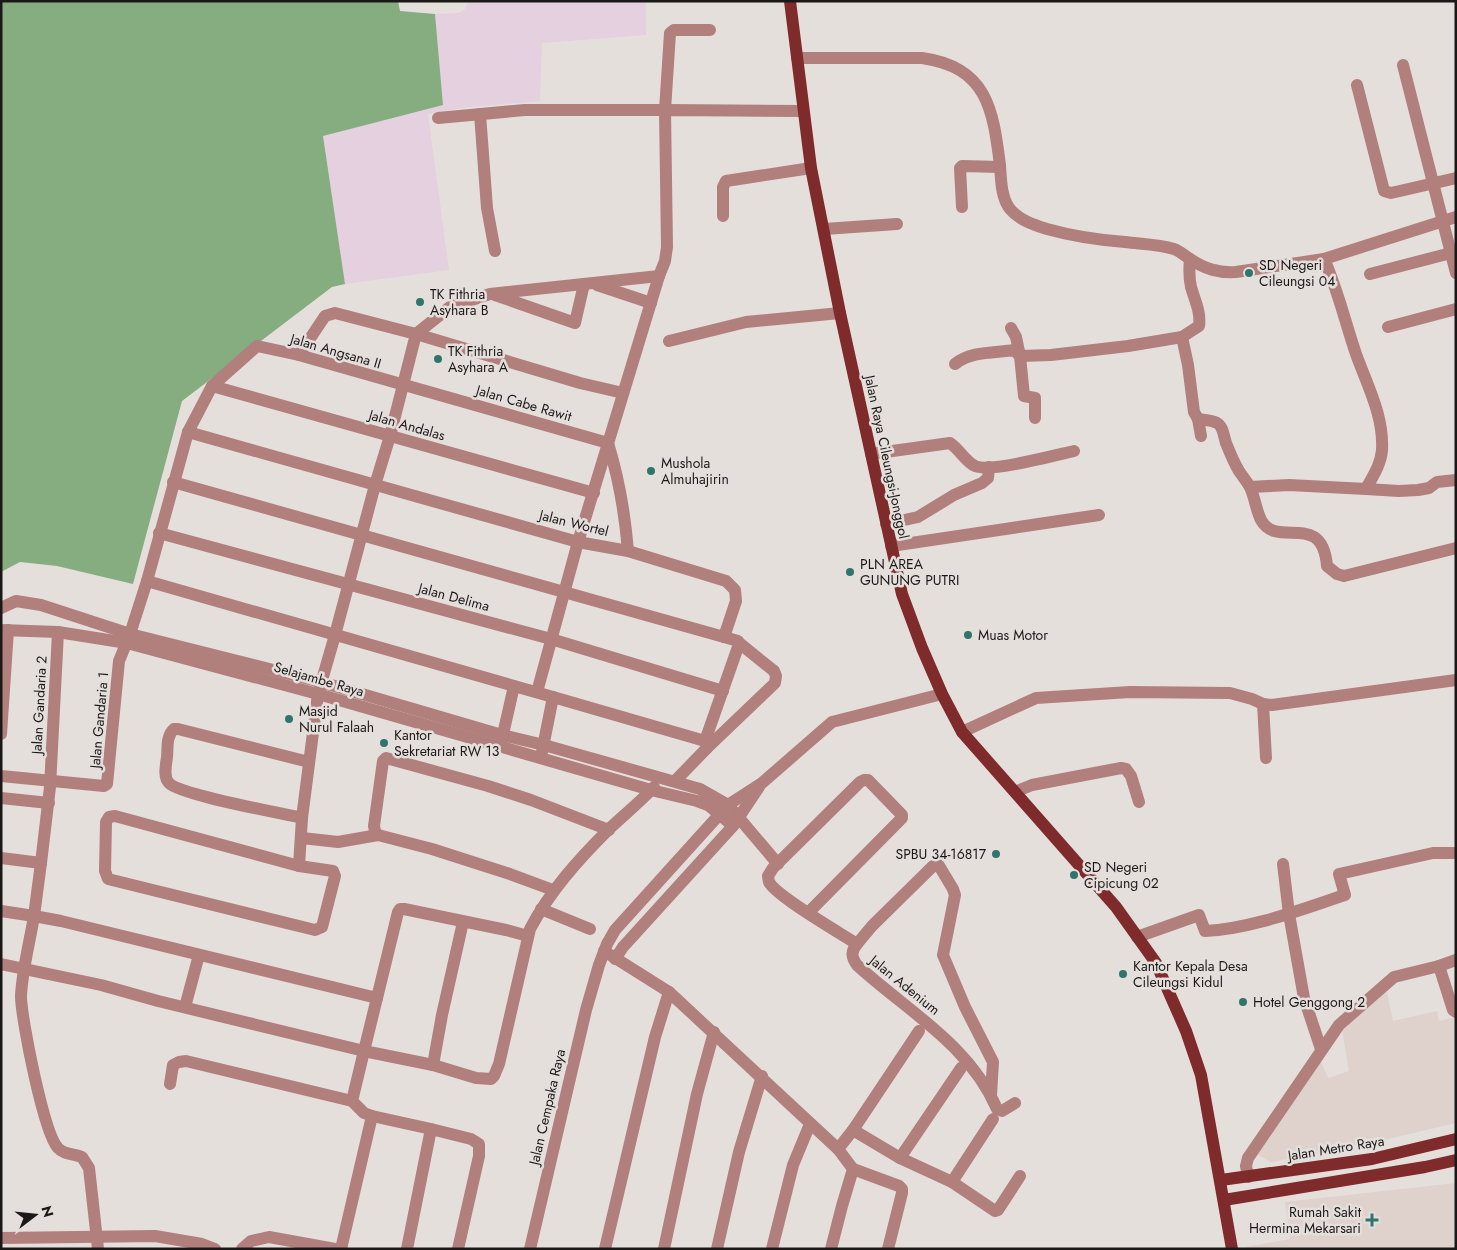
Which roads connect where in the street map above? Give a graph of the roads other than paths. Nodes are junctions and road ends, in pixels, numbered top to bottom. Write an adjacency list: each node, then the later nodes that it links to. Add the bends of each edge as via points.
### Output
1 (790, 1): 3 (main road, Jalan Raya Cileungsi-Jonggol)
2 (710, 30): 6 (street, via 674,30 670,33)
3 (797, 58): 7 (main road, Jalan Raya Cileungsi-Jonggol); 10 (street, via 922,58 956,68 976,83 983,93)
4 (1403, 66): 13 (street)
5 (1357, 85): 13 (street, via 1384,192)
6 (665, 110): 7 (street); 8 (street, via 524,110); 26 (street, via 668,247)
7 (803, 111): 11 (main road, Jalan Raya Cileungsi-Jonggol)
8 (480, 114): 9 (street); 21 (street, via 487,208)
9 (438, 118)
10 (1000, 167): 14 (street, via 960,168); 23 (street, via 1001,183 1010,208 1035,225 1080,237 1152,244 1175,250)
11 (811, 168): 15 (street, via 726,181); 19 (main road, Jalan Raya Cileungsi-Jonggol)
12 (1456, 178): 13 (street)
13 (1433, 184): 17 (street)
14 (962, 207)
15 (723, 216)
16 (1456, 217): 17 (street)
17 (1442, 221): 20 (street); 22 (street)
18 (897, 224): 19 (street)
19 (824, 229): 31 (main road, Jalan Raya Cileungsi-Jonggol)
20 (1452, 248): 24 (street); 25 (street)
21 (495, 251)
22 (1324, 259): 23 (street, via 1223,273); 56 (street, via 1381,426 1381,461)
23 (1190, 260): 35 (street, via 1191,286 1199,309 1200,326)
24 (1456, 273)
25 (1370, 274)
26 (658, 276): 27 (street); 29 (street)
27 (587, 283): 28 (street); 28 (street, via 575,323); 29 (street)
28 (490, 294): 34 (street, via 450,307)
29 (651, 303): 42 (street)
30 (1456, 309): 33 (street)
31 (840, 313): 36 (street, via 746,322); 50 (main road, Jalan Raya Cileungsi-Jonggol)
32 (1011, 328): 38 (street)
33 (1388, 328)
34 (416, 334): 37 (street, via 331,313 324,316); 40 (street); 42 (street)
35 (1182, 337): 38 (street, via 1128,346); 44 (street, via 1194,412)
36 (669, 341)
37 (300, 355): 40 (street, Jalan Angsana II); 41 (street, Jalan Angsana II, via 260,346 254,348)
38 (1020, 356): 39 (street, via 1014,350 970,356); 43 (street, via 1024,394 1035,398)
39 (956, 364)
40 (402, 385): 46 (street); 48 (street, Jalan Cabe Rawit)
41 (212, 386): 45 (street); 46 (street, Jalan Andalas)
42 (623, 394): 48 (street)
43 (1035, 418)
44 (1198, 419): 47 (street); 55 (street, via 1217,422 1222,428 1238,470)
45 (188, 432): 53 (street); 54 (street, Jalan Wortel)
46 (390, 436): 54 (street); 57 (street, Jalan Andalas)
47 (1201, 436)
48 (608, 443): 57 (street); 65 (street, via 624,507)
49 (1074, 451): 51 (street)
50 (871, 454): 51 (street, via 950,442 971,464 978,468); 59 (main road, Jalan Raya Cileungsi-Jonggol)
51 (989, 467): 59 (street, via 988,478 982,483 954,495 918,517)
52 (1456, 480): 56 (street, via 1437,482 1429,488 1411,491)
53 (173, 482): 60 (street); 61 (street)
54 (375, 484): 61 (street); 62 (street, Jalan Wortel)
55 (1250, 487): 56 (street); 64 (street, via 1266,527 1272,532 1317,537 1326,553 1327,566 1336,574 1344,576)
56 (1366, 489)
57 (594, 493): 62 (street)
58 (1099, 515): 63 (street)
59 (886, 524): 63 (main road, Jalan Raya Cileungsi-Jonggol)
60 (159, 533): 66 (street); 67 (street, Jalan Delima)
61 (362, 536): 67 (street); 68 (street)
62 (578, 542): 65 (street, Jalan Wortel); 68 (street)
63 (891, 546): 82 (main road, Jalan Raya Cileungsi-Jonggol, via 902,594)
64 (1456, 548)
65 (628, 551): 73 (street, Jalan Wortel, via 732,584 737,595)
66 (147, 581): 72 (street); 74 (street)
67 (348, 583): 72 (street); 75 (street, Jalan Delima)
68 (565, 591): 73 (street); 75 (street)
69 (1, 608): 74 (street, via 16,601 41,605)
70 (4, 630): 71 (street, Selajambe Raya); 86 (street)
71 (58, 632): 74 (street, Selajambe Raya); 98 (street, Jalan Gandaria 2)
72 (336, 635): 78 (street); 79 (street)
73 (724, 637): 76 (street)
74 (128, 639): 79 (street, Selajambe Raya); 98 (street, Jalan Gandaria 1, via 119,661 108,782 104,786)
75 (551, 639): 80 (street, Jalan Delima); 81 (street)
76 (738, 642): 80 (street); 89 (street, via 774,671 775,683)
77 (1456, 680): 84 (street)
78 (514, 686): 81 (street); 87 (street)
79 (319, 688): 87 (street, Selajambe Raya); 92 (street)
80 (723, 691): 89 (street)
81 (538, 692): 83 (street)
82 (942, 694): 85 (main road, Jalan Raya Cileungsi-Jonggol); 96 (street, via 832,722)
83 (553, 697): 88 (street); 89 (street)
84 (1263, 704): 85 (street, via 1230,694 1130,692 1036,698); 91 (street)
85 (962, 732): 99 (main road, Jalan Raya Cileungsi-Jonggol)
86 (1, 734)
87 (501, 741): 88 (street); 90 (street, Selajambe Raya)
88 (544, 745): 90 (street); 94 (street)
89 (706, 745): 95 (street)
90 (541, 758): 97 (street, Selajambe Raya)
91 (1266, 758)
92 (309, 762): 103 (street); 103 (street, via 178,728 168,737 165,776 168,783 193,793)
93 (1, 776): 98 (street, Jalan Gandaria 1)
94 (661, 779): 95 (street); 97 (street)
95 (675, 781): 102 (street, via 700,788)
96 (762, 783): 102 (street); 104 (street)
97 (651, 790): 102 (street, Selajambe Raya); 105 (street)
98 (49, 791): 100 (street); 110 (street, Jalan Gandaria 2)
99 (1015, 792): 101 (street, via 1032,785 1121,768 1131,776); 121 (main road, Jalan Raya Cileungsi-Jonggol, via 1116,907)
100 (1, 798)
101 (1139, 802)
102 (724, 810): 104 (street, Selajambe Raya); 123 (street, via 615,930)
103 (302, 818): 107 (street)
104 (736, 822): 111 (street, Selajambe Raya); 123 (street)
105 (609, 830): 106 (street, via 496,788 386,758 382,762 374,826); 113 (street)
106 (378, 835): 107 (street); 113 (street, via 432,849)
107 (301, 851): 107 (street, via 115,816 106,822 104,871 108,879 318,930 335,874)
108 (1456, 852): 116 (street, via 1433,853 1340,874 1346,895)
109 (1, 858): 110 (street)
110 (41, 863): 117 (street, Jalan Gandaria 2)
111 (778, 864): 115 (street, Jalan Adenium, via 768,876 770,885); 115 (street, via 864,780 868,780 902,814 900,821)
112 (1283, 864): 116 (street)
113 (553, 890): 119 (street)
114 (1, 911): 117 (street)
115 (808, 912): 122 (street, Jalan Adenium)
116 (1289, 914): 121 (street, via 1219,931 1205,931 1199,915); 135 (street, via 1304,998)
117 (34, 916): 124 (street); 128 (street, Jalan Gandaria 2)
118 (463, 922): 119 (street, via 506,930); 130 (street, via 404,909 399,911); 137 (street)
119 (533, 923): 120 (street); 137 (street, via 494,1076 476,1078)
120 (590, 929)
121 (1138, 937): 155 (main road, Jalan Raya Cileungsi-Jonggol, via 1156,963 1186,1030 1201,1075)
122 (856, 944): 141 (street, Jalan Adenium, via 852,954 857,965 948,1040); 141 (street, via 938,864 955,895 943,957 993,1062)
123 (613, 948): 129 (street); 168 (street, Jalan Cempaka Raya, via 596,974)
124 (199, 955): 130 (street); 131 (street)
125 (1456, 960): 127 (street)
126 (1, 964): 128 (street)
127 (1439, 966): 132 (street); 135 (street, via 1394,977 1339,1025)
128 (26, 968): 131 (street); 158 (street, Jalan Gandaria 2, via 21,996 40,1099 57,1148 82,1157 88,1168)
129 (669, 992): 134 (street); 169 (street, via 655,1037)
130 (377, 998): 136 (street)
131 (185, 1007): 136 (street)
132 (1456, 1012)
133 (919, 1031): 149 (street)
134 (714, 1032): 139 (street); 170 (street, via 696,1094)
135 (1321, 1049): 154 (street, via 1248,1158)
136 (364, 1051): 137 (street); 142 (street)
137 (433, 1065)
138 (961, 1068): 150 (street)
139 (762, 1076): 146 (street); 171 (street, via 739,1152)
140 (170, 1084): 142 (street, via 173,1065 186,1061)
141 (991, 1094): 143 (street, Jalan Adenium, via 1001,1111)
142 (352, 1101): 144 (street)
143 (1015, 1103)
144 (372, 1116): 147 (street); 165 (street)
145 (993, 1119): 156 (street)
146 (810, 1124): 149 (street); 172 (street, via 793,1165)
147 (431, 1129): 166 (street); 167 (street, via 479,1144 480,1156)
148 (1456, 1138): 154 (main road, Jalan Metro Raya, via 1372,1159)
149 (846, 1139): 150 (street); 152 (street)
150 (900, 1158): 156 (street)
151 (1456, 1160): 157 (main road)
152 (854, 1169): 173 (street); 174 (street, via 902,1189)
153 (1020, 1176): 156 (street, via 995,1211)
154 (1248, 1177): 155 (main road, Jalan Metro Raya)
155 (1221, 1180): 157 (main road, Jalan Raya Cileungsi-Jonggol)
156 (952, 1182)
157 (1224, 1200): 175 (main road, Jalan Raya Cileungsi-Jonggol)
158 (95, 1236): 160 (street); 161 (street); 162 (street, via 155,1236)
159 (1, 1238): 160 (street)
160 (59, 1243)
161 (98, 1249)
162 (215, 1249)
163 (242, 1249): 164 (street, via 251,1241 270,1237)
164 (335, 1249)
165 (341, 1249)
166 (407, 1249)
167 (458, 1249)
168 (530, 1249)
169 (605, 1249)
170 (664, 1249)
171 (717, 1249)
172 (772, 1249)
173 (831, 1249)
174 (888, 1249)
175 (1232, 1249)

